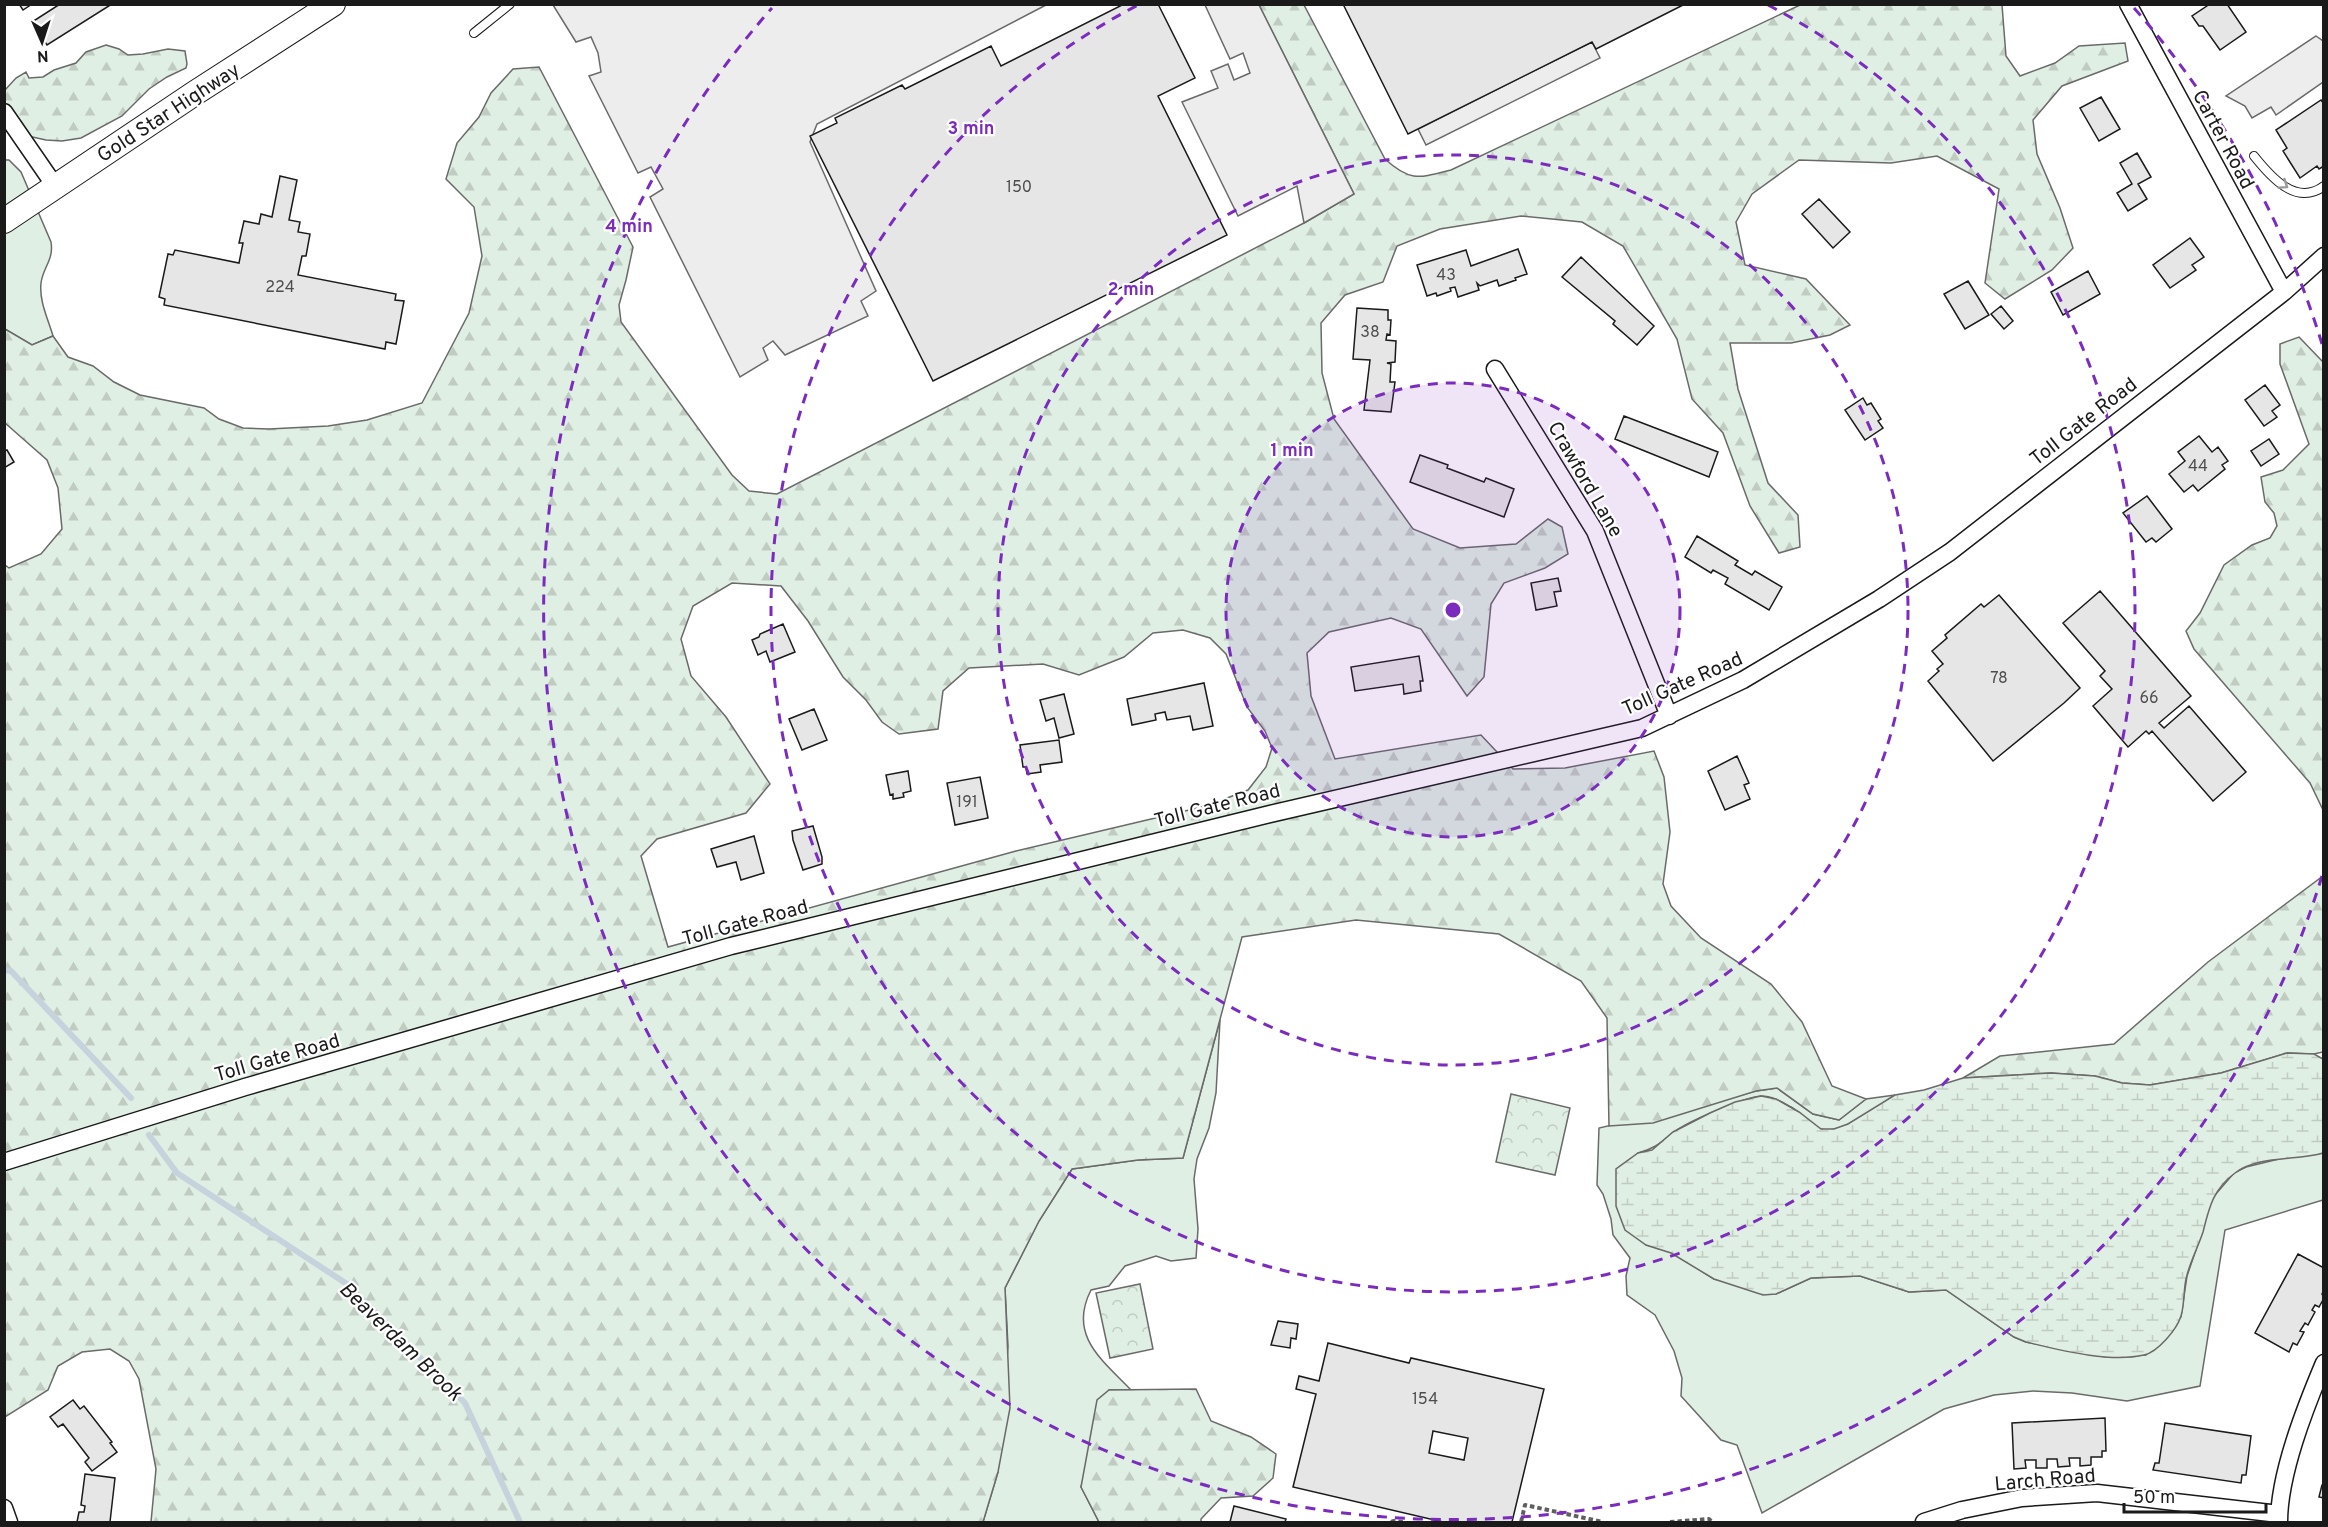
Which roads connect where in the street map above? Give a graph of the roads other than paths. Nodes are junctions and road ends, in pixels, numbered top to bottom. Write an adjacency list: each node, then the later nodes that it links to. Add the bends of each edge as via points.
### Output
1 (333, 4): 7 (main road, Gold Star Highway)
2 (510, 4): 4 (lane)
3 (2128, 4): 11 (street, Carter Road)
4 (474, 33)
5 (4, 112): 7 (street)
6 (2254, 156): 8 (lane, one-way to 8, via 2284,187 2297,193)
7 (55, 186): 9 (main road, Gold Star Highway)
8 (2324, 186)
9 (4, 221)
10 (2324, 256): 11 (street, Toll Gate Road)
11 (2284, 292): 13 (street, Toll Gate Road, via 1950,552 1812,640)
12 (1495, 369): 13 (street, Crawford Lane, via 1595,531)
13 (1669, 716): 14 (street, Toll Gate Road, via 1642,728 731,946)
14 (4, 1162)
15 (2324, 1363): 17 (street, via 2306,1406 2283,1487)
16 (4, 1508): 18 (street)
17 (2279, 1518): 19 (street, Larch Road, via 2097,1493 2022,1498)
18 (9, 1522)
19 (1924, 1522)

